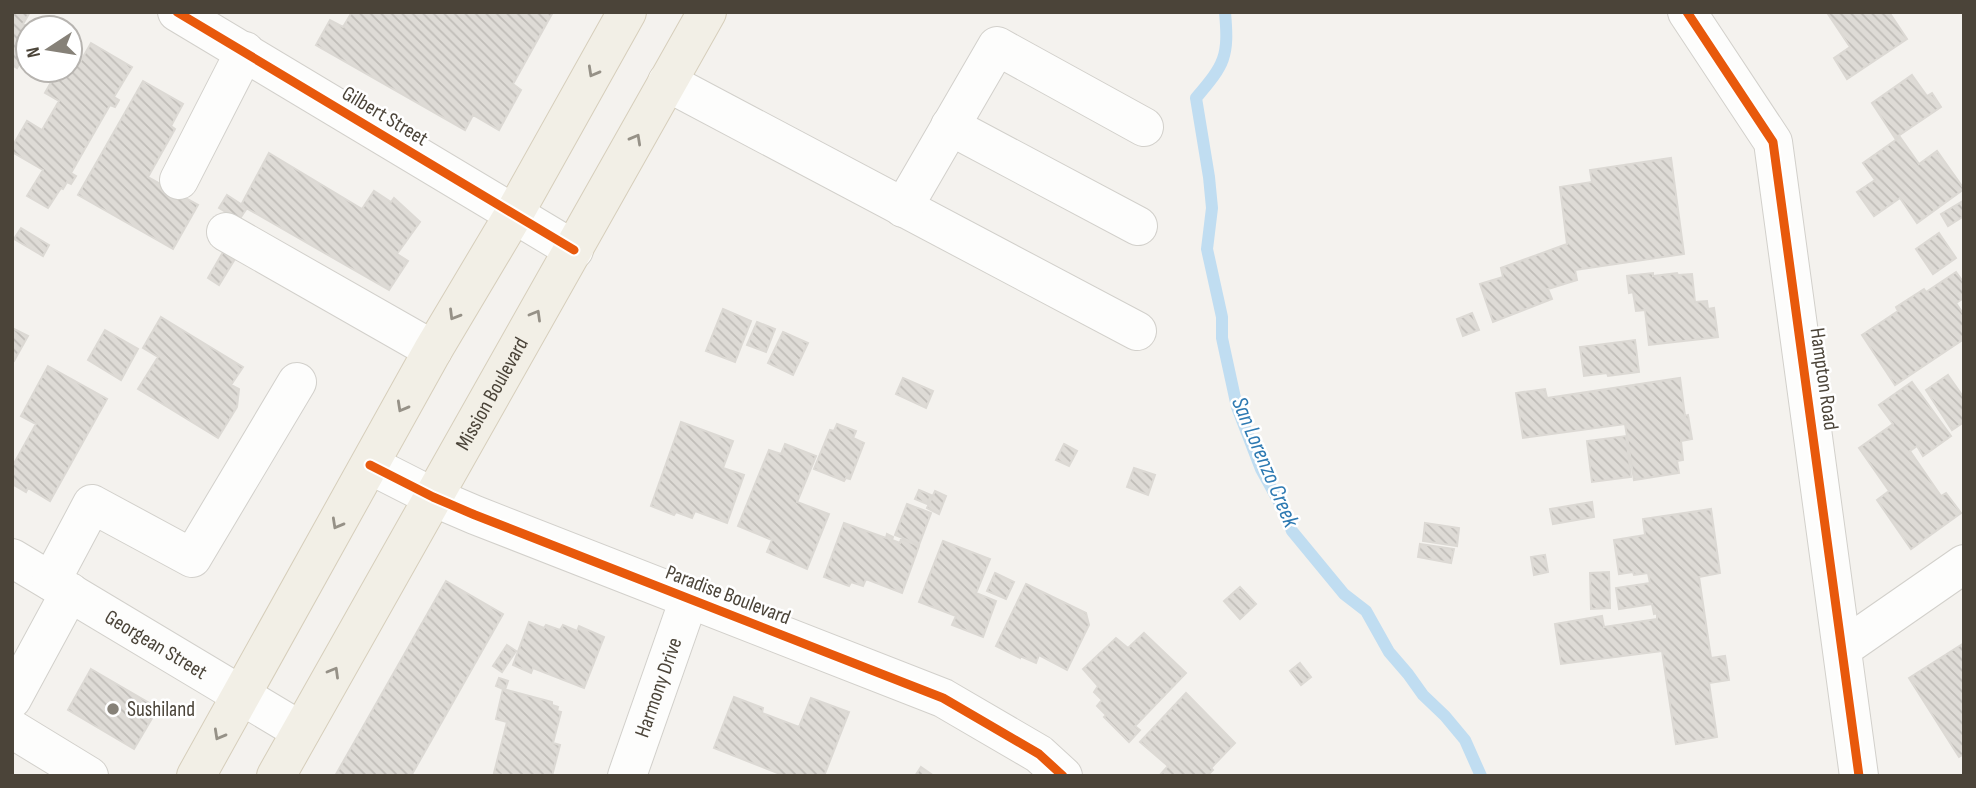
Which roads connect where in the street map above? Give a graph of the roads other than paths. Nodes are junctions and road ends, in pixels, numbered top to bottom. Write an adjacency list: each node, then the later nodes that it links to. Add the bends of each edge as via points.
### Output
1 (177, 12): 5 (street, Gilbert Street)
2 (627, 12): 11 (main road, one-way to 11)
3 (707, 12): 6 (main road, Mission Boulevard)
4 (1687, 12): 24 (street, Hampton Road, via 1773,142)
5 (244, 51): 9 (street); 11 (street, Gilbert Street)
6 (667, 82): 10 (street); 14 (main road, Mission Boulevard, one-way to 6)
7 (950, 126): 8 (street, via 997,46); 10 (street); 12 (street)
8 (1144, 127)
9 (179, 180)
10 (903, 208): 15 (street)
11 (514, 214): 14 (street, Gilbert Street); 16 (main road, one-way to 16)
12 (1138, 226)
13 (226, 232): 16 (street)
14 (574, 250): 19 (main road, Mission Boulevard, one-way to 14)
15 (1137, 331)
16 (433, 350): 18 (main road, one-way to 18)
17 (297, 382): 22 (street, via 192,558 92,505)
18 (370, 465): 19 (street, Paradise Boulevard); 25 (main road, one-way to 25)
19 (433, 497): 23 (street, Paradise Boulevard); 28 (main road, Mission Boulevard, one-way to 19)
20 (12, 558): 22 (street, Georgean Street)
21 (1964, 564): 24 (street)
22 (61, 586): 25 (street, Georgean Street); 26 (street)
23 (690, 599): 32 (street, Harmony Drive); 33 (street, Paradise Boulevard, via 943,698 1039,754)
24 (1843, 648): 34 (street, Hampton Road)
25 (242, 694): 28 (street, Georgean Street); 30 (main road, one-way to 30)
26 (12, 699)
27 (12, 729): 29 (street)
28 (301, 731): 31 (main road, Mission Boulevard)
29 (89, 776)
30 (196, 776)
31 (276, 776)
32 (627, 776)
33 (1063, 776)
34 (1859, 776)

